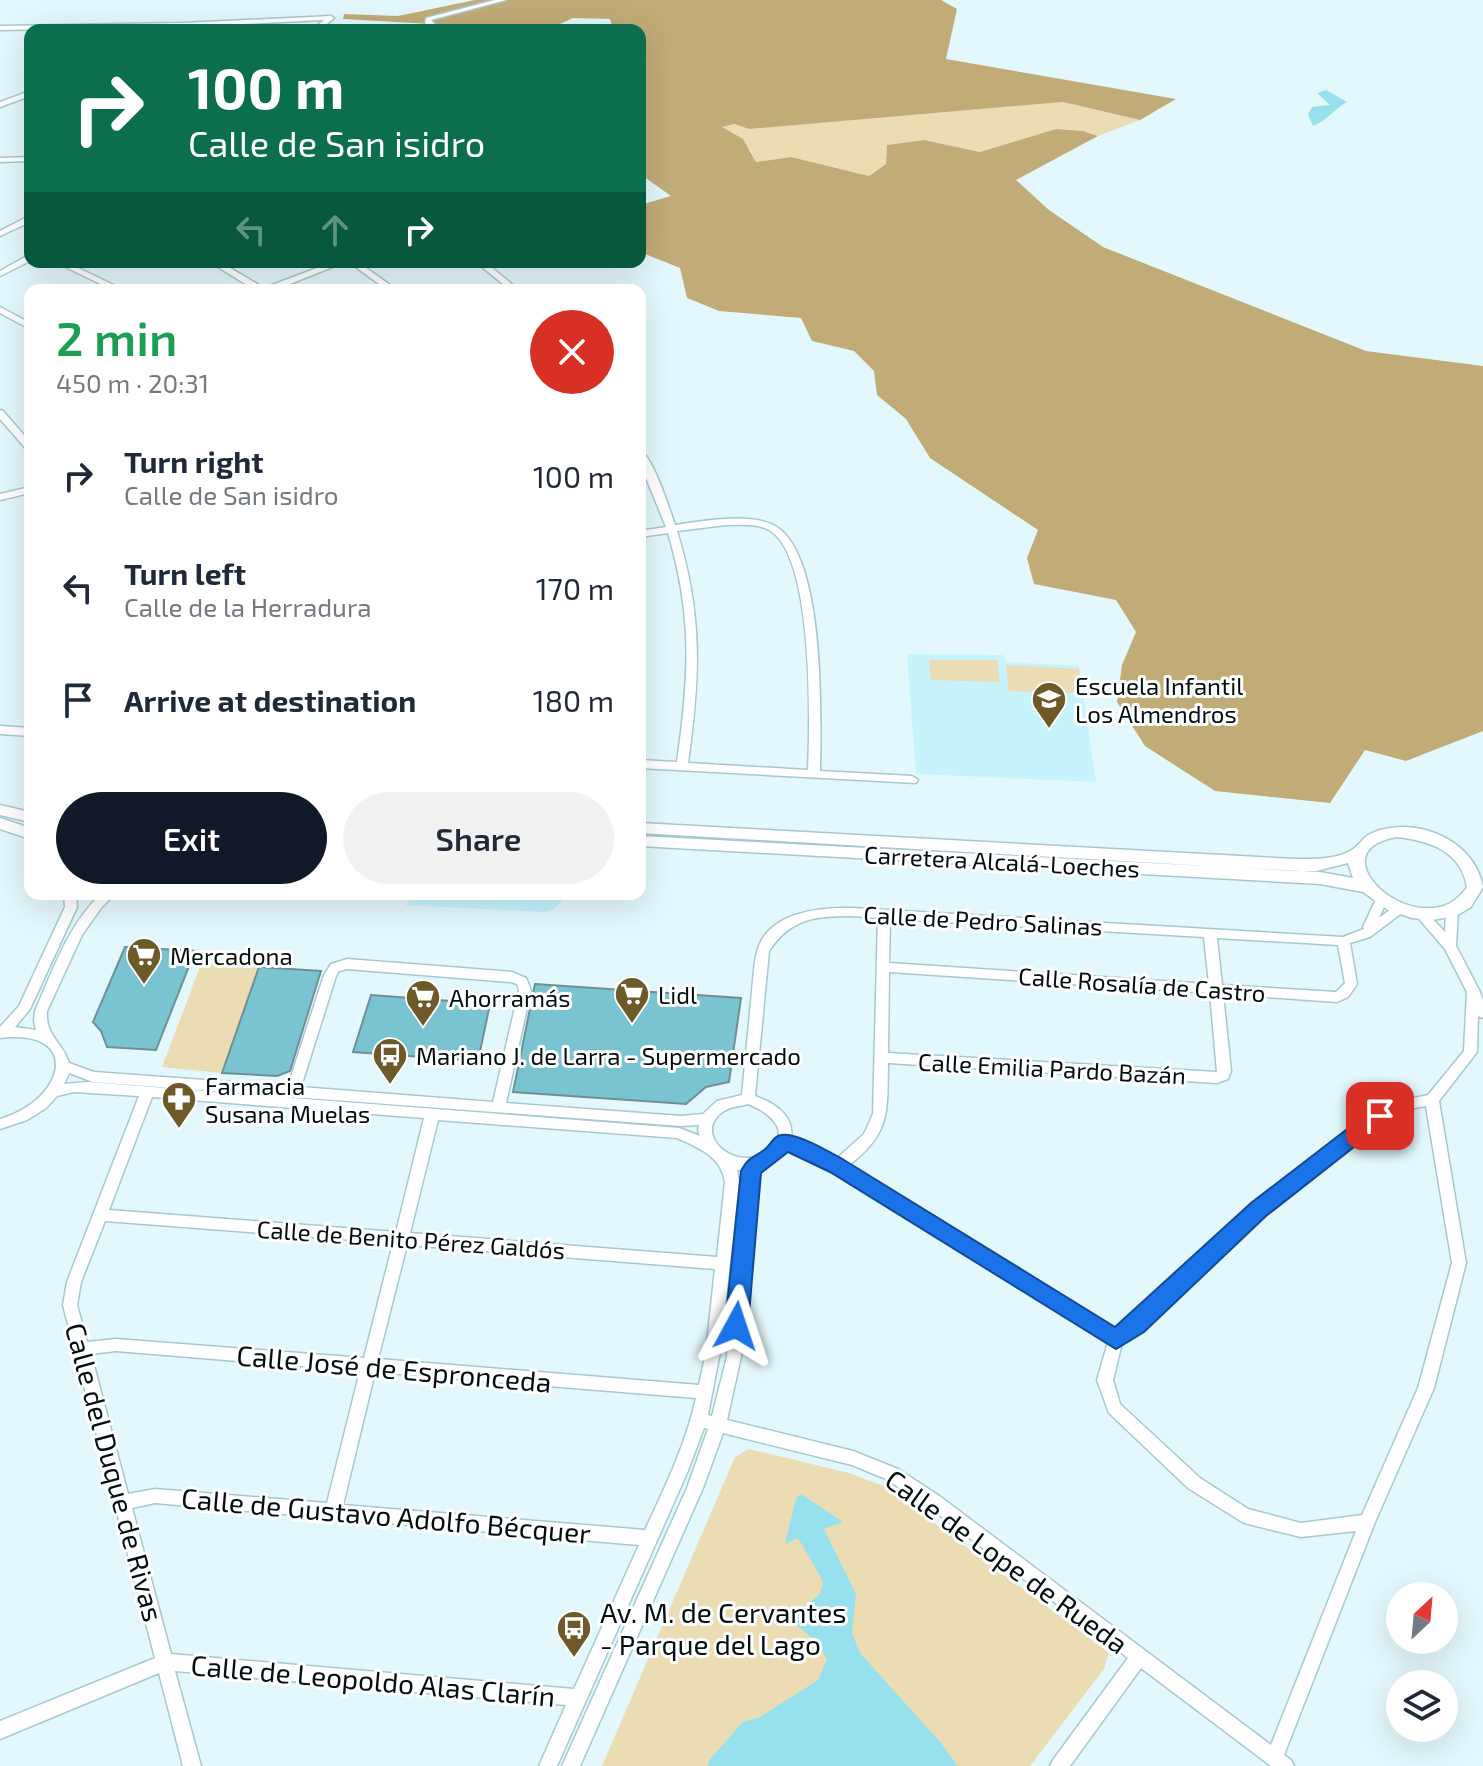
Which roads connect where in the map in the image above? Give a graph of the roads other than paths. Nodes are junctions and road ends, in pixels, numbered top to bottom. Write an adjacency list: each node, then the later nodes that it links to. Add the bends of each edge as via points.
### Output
1 (503, 0): 4 (street, via 428,19)
2 (230, 24): 3 (street, via 331,18)
3 (325, 24)
4 (429, 24)
5 (18, 27): 6 (street); 7 (street); 8 (street)
6 (24, 27)
7 (0, 28)
8 (0, 36)
9 (24, 95): 10 (street)
10 (0, 105)
11 (0, 154): 12 (street)
12 (24, 156)
13 (24, 157): 14 (street)
14 (0, 160)
15 (24, 222): 16 (street)
16 (0, 234)
17 (24, 261): 23 (street)
18 (72, 268): 24 (street)
19 (225, 268): 25 (street)
20 (324, 268): 26 (street)
21 (362, 268): 27 (street)
22 (488, 268): 28 (street)
23 (0, 274)
24 (107, 284)
25 (253, 284)
26 (280, 284)
27 (384, 284)
28 (508, 284)
29 (0, 310): 30 (street)
30 (24, 323)
31 (0, 413): 32 (street)
32 (24, 441)
33 (646, 468): 36 (street)
34 (24, 491): 35 (street)
35 (0, 497)
36 (671, 530): 37 (street); 41 (street, via 687,595 693,650); 42 (street, via 753,523 774,528 792,546 811,637)
37 (646, 533)
38 (24, 728): 39 (street)
39 (0, 730)
40 (646, 764): 41 (street)
41 (682, 766): 42 (street)
42 (814, 774): 43 (street)
43 (912, 780)
44 (0, 810): 45 (main road)
45 (24, 816)
46 (0, 823): 48 (main road)
47 (646, 828): 51 (main road, Carretera Alcalá-Loeches, via 1294,865)
48 (24, 832)
49 (646, 841): 53 (main road, Carretera Alcalá-Loeches, via 1320,878)
50 (1456, 851): 51 (main road, via 1429,836 1397,832 1371,839); 52 (main road); 54 (main road)
51 (1356, 855): 53 (main road)
52 (1483, 857)
53 (1364, 886): 57 (main road)
54 (1479, 886): 59 (main road)
55 (70, 900): 70 (street, via 24,1009)
56 (103, 900): 71 (street, via 87,916 41,1011)
57 (1381, 900): 58 (main road); 63 (street)
58 (1399, 909): 60 (main road); 63 (street, Calle de Pedro Salinas)
59 (1452, 910): 60 (main road); 65 (street)
60 (1420, 913): 65 (street)
61 (884, 914): 62 (street, Calle de Pedro Salinas); 66 (street); 77 (street, Calle de Pedro Salinas, via 824,911 783,924 772,935 763,950)
62 (1210, 933): 64 (street, Calle de Pedro Salinas); 67 (street)
63 (1366, 934): 64 (street, Calle de Pedro Salinas)
64 (1343, 941): 67 (street, Calle Rosalía de Castro, via 1351,984 1337,997)
65 (1450, 946): 68 (street)
66 (883, 967): 67 (street, Calle Rosalía de Castro); 72 (street)
67 (1215, 988): 72 (street, Calle Emilia Pardo Bazán, via 1223,1075 1217,1078)
68 (1473, 990): 69 (street); 78 (street, via 1470,1052)
69 (1483, 1013)
70 (2, 1033): 71 (street)
71 (45, 1037): 73 (street, via 55,1044)
72 (881, 1058): 87 (street, via 878,1123 860,1149)
73 (64, 1066): 74 (street); 75 (street, via 93,1077)
74 (54, 1092): 76 (street, via 74,1087); 82 (street, via 41,1106)
75 (293, 1092): 79 (street); 79 (street, via 335,967 496,975 522,981 525,990)
76 (147, 1093): 80 (street); 88 (street, Calle del Duque de Rivas)
77 (748, 1099): 81 (street, via 716,1107); 83 (street, via 778,1113 785,1127)
78 (1432, 1100): 91 (street, via 1380,1116 1259,1209); 99 (street, via 1459,1263 1426,1388)
79 (498, 1108): 81 (street)
80 (432, 1115): 84 (street, via 679,1133); 89 (street)
81 (706, 1119): 84 (street)
82 (1, 1125)
83 (783, 1143): 86 (street); 87 (street)
84 (708, 1146): 85 (street)
85 (721, 1159): 86 (street); 90 (street, via 732,1182)
86 (759, 1161): 96 (street, via 748,1182 734,1357)
87 (837, 1166): 91 (street)
88 (100, 1215): 89 (street, Calle de Benito Pérez Galdós); 92 (street, Calle del Duque de Rivas, via 71,1293)
89 (401, 1239): 90 (street, Calle de Benito Pérez Galdós); 93 (street)
90 (722, 1263): 94 (street)
91 (1116, 1339): 99 (street, via 1105,1380 1114,1408 1194,1483 1244,1516 1301,1530)
92 (82, 1349): 93 (street, Calle José de Espronceda, via 116,1345); 97 (street, Calle del Duque de Rivas)
93 (369, 1367): 94 (street, Calle José de Espronceda); 98 (street)
94 (705, 1392): 95 (street)
95 (699, 1420): 96 (street, Calle de Lope de Rueda); 100 (street)
96 (718, 1424): 101 (street, Calle de Lope de Rueda, via 853,1458 892,1474); 108 (street, via 695,1488)
97 (123, 1502): 98 (street, Calle de Gustavo Adolfo Bécquer, via 155,1496); 102 (street, Calle del Duque de Rivas)
98 (333, 1511): 100 (street, Calle de Gustavo Adolfo Bécquer)
99 (1367, 1522): 105 (street)
100 (650, 1538): 103 (street)
101 (1140, 1656): 105 (street, Calle de Lope de Rueda); 109 (street)
102 (166, 1662): 103 (street, Calle de Leopoldo Alas Clarín); 104 (street); 106 (street, Calle del Duque de Rivas)
103 (579, 1698): 107 (street)
104 (0, 1730)
105 (1279, 1762)
106 (192, 1766)
107 (548, 1766)
108 (571, 1766)
109 (1059, 1766)

